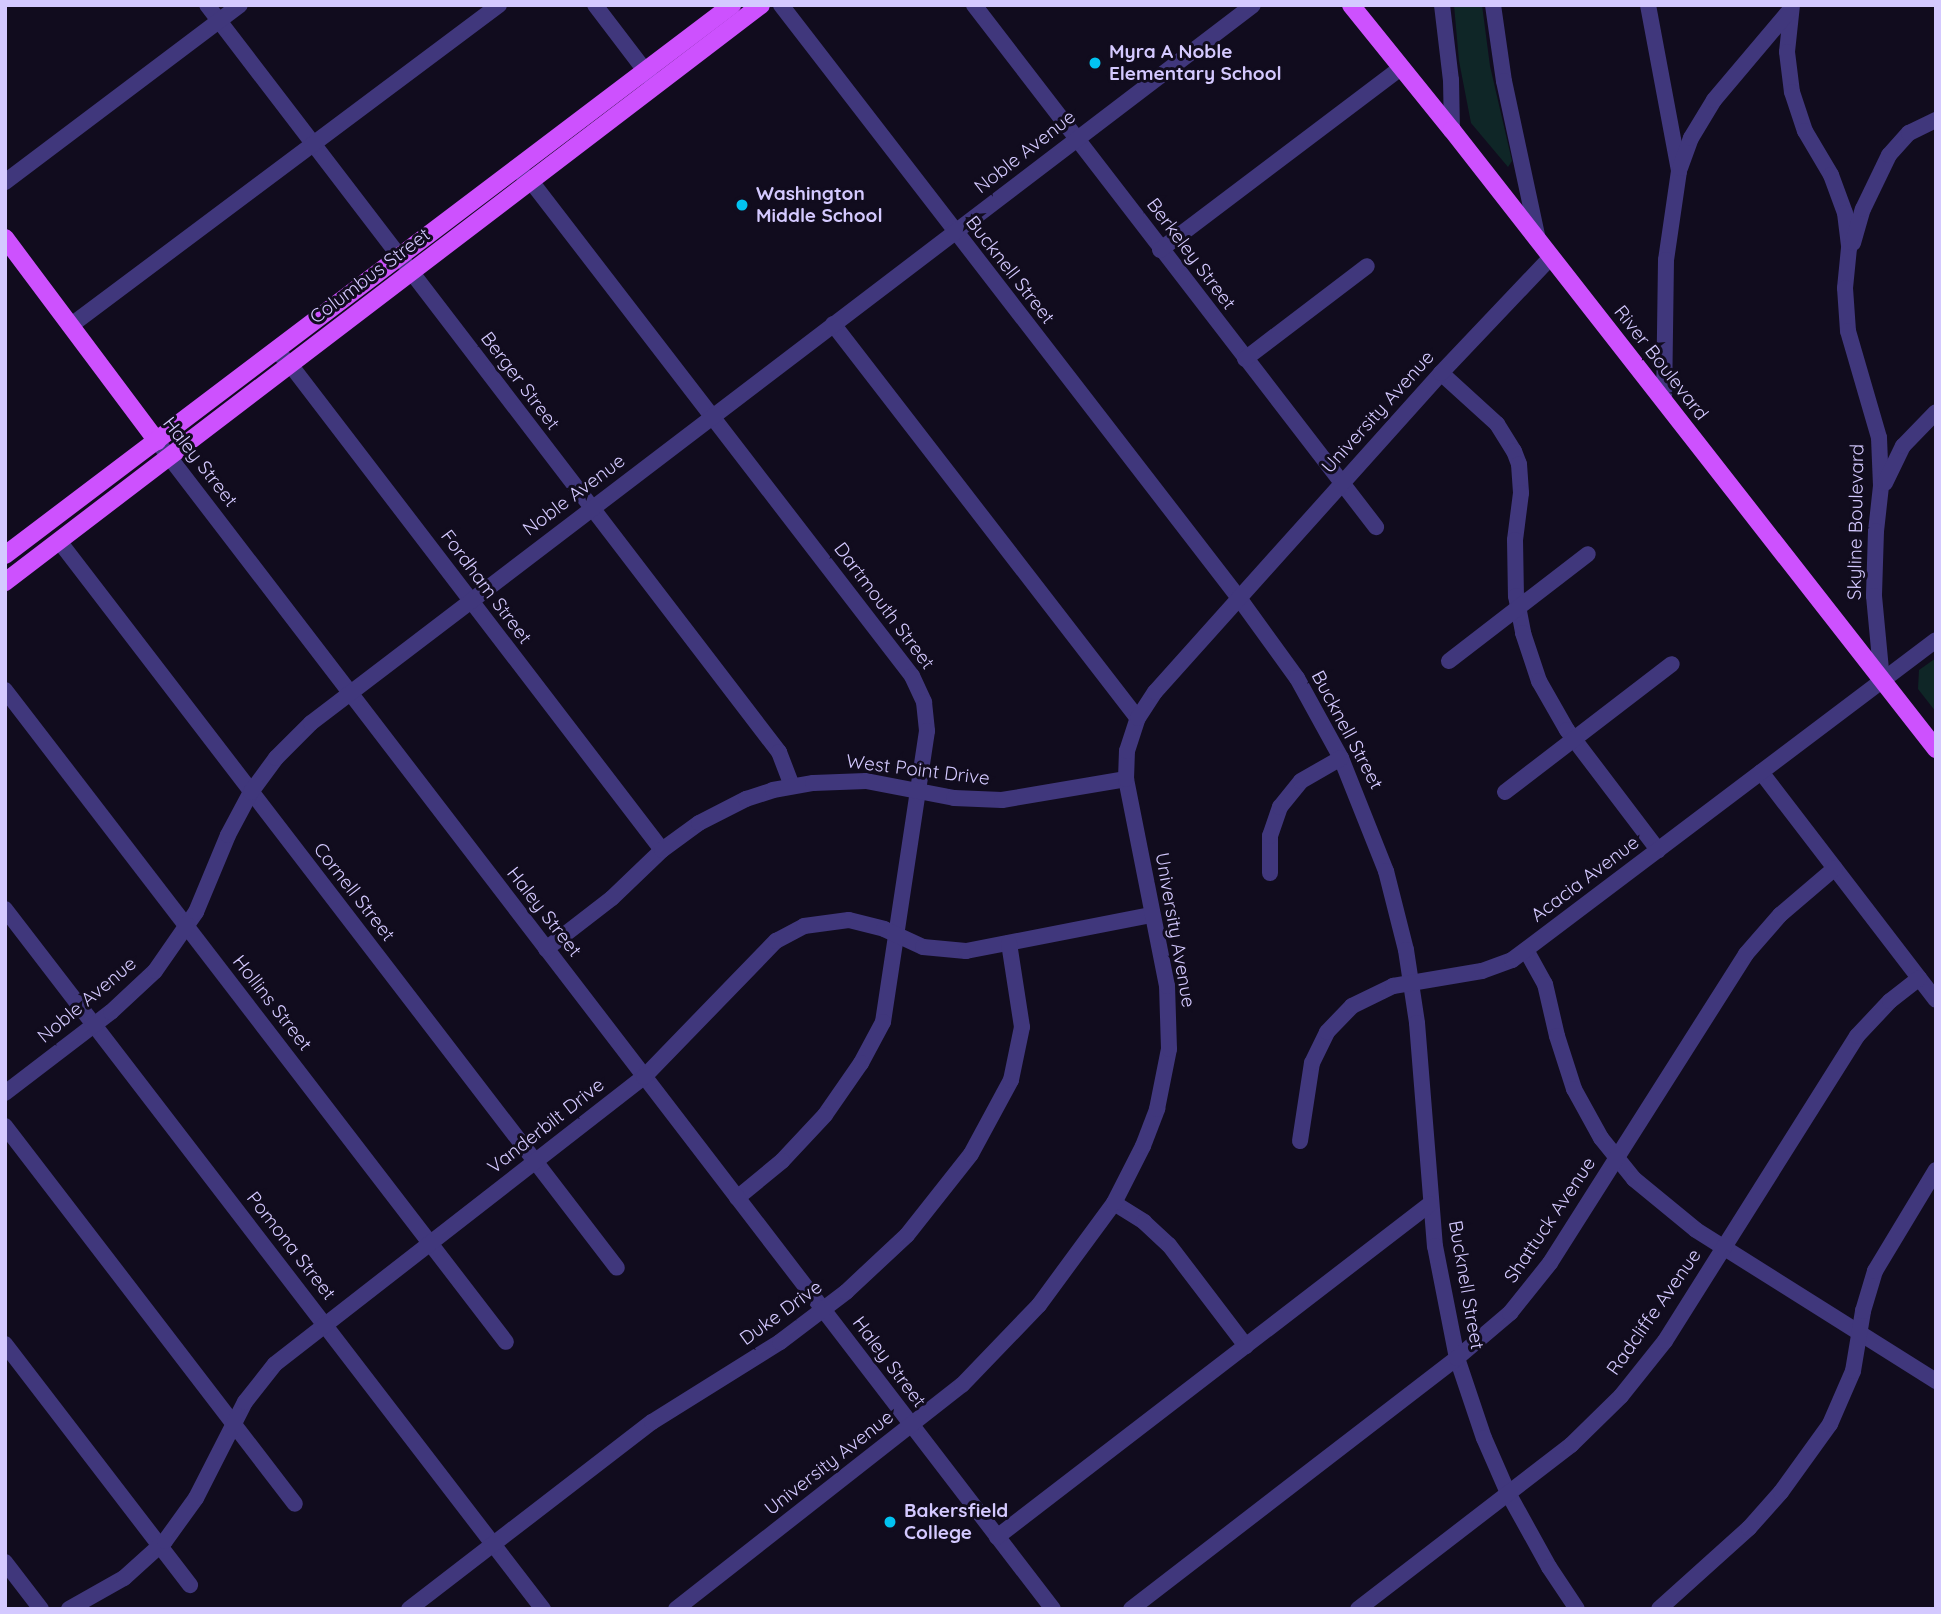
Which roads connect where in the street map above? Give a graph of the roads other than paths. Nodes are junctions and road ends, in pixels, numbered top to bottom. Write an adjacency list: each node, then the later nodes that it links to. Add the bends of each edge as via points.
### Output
1 (207, 5): 15 (street, Berger Street)
2 (240, 5): 15 (street)
3 (499, 5): 21 (street)
4 (595, 5): 17 (street)
5 (732, 5): 17 (main road, Columbus Street)
6 (761, 5): 17 (main road, Columbus Street)
7 (781, 5): 25 (street, Bucknell Street)
8 (974, 5): 20 (street, Berkeley Street)
9 (1253, 5): 20 (street, Noble Avenue)
10 (1351, 5): 16 (main road, River Boulevard)
11 (1442, 5): 19 (street)
12 (1493, 5): 27 (street)
13 (1648, 5): 22 (street)
14 (1792, 6): 22 (street, via 1708,110); 31 (street, Skyline Boulevard, via 1787,52 1792,92 1804,131 1839,193 1849,233)
15 (219, 21): 21 (street, Berger Street); 24 (street)
16 (1401, 68): 19 (main road, River Boulevard); 28 (street)
17 (651, 78): 23 (main road, Columbus Street)
18 (1936, 120): 31 (street, via 1909,133 1889,155 1863,209)
19 (1452, 130): 27 (main road, River Boulevard)
20 (1077, 138): 25 (street, Noble Avenue); 28 (street, Berkeley Street)
21 (311, 142): 29 (street, Berger Street); 35 (street)
22 (1679, 171): 40 (street, via 1666,260)
23 (522, 174): 29 (main road, Columbus Street); 33 (main road, Columbus Street); 42 (street, Dartmouth Street)
24 (5, 183)
25 (954, 233): 34 (street, Noble Avenue); 54 (street, Bucknell Street)
26 (5, 238): 35 (main road, Haley Street)
27 (1538, 240): 30 (main road, River Boulevard)
28 (1160, 250): 37 (street, Berkeley Street)
29 (399, 256): 33 (street, Berger Street); 36 (main road, Columbus Street)
30 (1551, 257): 39 (street, University Avenue); 40 (main road, River Boulevard)
31 (1848, 264): 46 (street, Skyline Boulevard, via 1847,331 1875,417)
32 (1367, 266): 37 (street)
33 (411, 271): 38 (main road, Columbus Street); 47 (street, Berger Street)
34 (834, 324): 42 (street, Noble Avenue); 63 (street)
35 (70, 326): 43 (main road, Haley Street)
36 (275, 351): 38 (street, Fordham Street); 43 (main road, Columbus Street)
37 (1245, 359): 45 (street, Berkeley Street)
38 (289, 363): 44 (main road, Columbus Street); 55 (street, Fordham Street)
39 (1441, 373): 45 (street, University Avenue); 56 (street, via 1497,424 1514,450 1521,479 1515,540)
40 (1664, 401): 60 (main road, River Boulevard)
41 (1935, 413): 46 (street, via 1903,446)
42 (712, 417): 47 (street, Noble Avenue); 70 (street, Dartmouth Street, via 912,676 927,717)
43 (157, 440): 44 (street, Haley Street); 48 (main road, Columbus Street)
44 (169, 455): 50 (main road, Columbus Street); 62 (street, Haley Street)
45 (1342, 483): 49 (street, Berkeley Street); 54 (street, University Avenue)
46 (1880, 501): 60 (street, Skyline Boulevard, via 1874,575)
47 (592, 509): 55 (street, Noble Avenue); 69 (street, Berger Street, via 779,752)
48 (45, 525): 50 (main road); 52 (main road, Columbus Street)
49 (1376, 527)
50 (59, 541): 53 (main road, Columbus Street); 71 (street, Cornell Street)
51 (1588, 554): 56 (street)
52 (5, 555)
53 (5, 582)
54 (1239, 598): 63 (street, University Avenue, via 1154,692); 66 (street, Bucknell Street, via 1297,678)
55 (470, 601): 62 (street, Noble Avenue); 73 (street, Fordham Street)
56 (1517, 608): 58 (street); 64 (street, via 1539,681)
57 (1936, 640): 60 (street, Acacia Avenue)
58 (1449, 661)
59 (1672, 664): 64 (street)
60 (1882, 680): 65 (main road, River Boulevard); 67 (street, Acacia Avenue)
61 (5, 690): 79 (street, Hollins Street)
62 (350, 693): 71 (street, Noble Avenue, via 291,742); 82 (street, Haley Street)
63 (1138, 718): 68 (street, University Avenue, via 1127,751)
64 (1574, 740): 72 (street); 74 (street)
65 (1936, 748)
66 (1341, 758): 76 (street, via 1301,781 1280,807 1270,836); 85 (street, Bucknell Street, via 1386,871)
67 (1761, 772): 74 (street, Acacia Avenue); 75 (street)
68 (1126, 779): 70 (street, West Point Drive, via 1002,800 954,798); 78 (street, University Avenue)
69 (792, 786): 70 (street, West Point Drive, via 866,782); 73 (street, West Point Drive, via 720,811)
70 (919, 790): 80 (street, Dartmouth Street)
71 (251, 792): 79 (street, Noble Avenue); 93 (street, Cornell Street)
72 (1505, 792)
73 (662, 850): 82 (street, West Point Drive, via 612,898)
74 (1658, 850): 83 (street, Acacia Avenue)
75 (1835, 868): 84 (street); 92 (street, Shattuck Avenue, via 1780,915 1746,954)
76 (1270, 873)
77 (5, 909): 87 (street, Pomona Street)
78 (1152, 915): 81 (street, Vanderbilt Drive); 96 (street, University Avenue, via 1167,986 1168,1049 1157,1109)
79 (187, 927): 87 (street, Noble Avenue, via 146,980); 98 (street, Hollins Street)
80 (898, 936): 81 (street, Vanderbilt Drive, via 923,947 953,951); 88 (street, Vanderbilt Drive, via 849,920 819,922 790,932 764,951); 95 (street, Dartmouth Street, via 887,1008 861,1063 804,1139)
81 (1009, 943): 101 (street, Duke Drive, via 1022,1027 1017,1063 1002,1100 971,1154 928,1212 878,1265)
82 (546, 949): 88 (street, Haley Street)
83 (1526, 950): 85 (street, Acacia Avenue, via 1496,968); 92 (street, via 1545,984 1574,1089)
84 (1919, 978): 86 (street); 99 (street, Radcliffe Avenue, via 1857,1036)
85 (1412, 982): 91 (street, Acacia Avenue, via 1365,997 1327,1032 1312,1063); 97 (street, Bucknell Street)
86 (1936, 1000)
87 (94, 1024): 89 (street, Noble Avenue); 102 (street, Pomona Street)
88 (644, 1077): 93 (street, Vanderbilt Drive); 95 (street, Haley Street)
89 (5, 1093)
90 (5, 1126): 109 (street)
91 (1300, 1141)
92 (1616, 1158): 99 (street, via 1654,1199); 107 (street, Shattuck Avenue, via 1531,1289)
93 (534, 1161): 98 (street, Vanderbilt Drive); 100 (street, Cornell Street)
94 (1936, 1170): 103 (street, via 1875,1271)
95 (737, 1198): 101 (street, Haley Street)
96 (1114, 1203): 106 (street, via 1163,1238); 110 (street, University Avenue, via 1014,1334)
97 (1430, 1204): 106 (street); 107 (street, Bucknell Street, via 1440,1284)
98 (429, 1242): 102 (street, Vanderbilt Drive); 104 (street, Hollins Street)
99 (1724, 1247): 103 (street); 111 (street, Radcliffe Avenue, via 1665,1341 1621,1396 1571,1445)
100 (617, 1268)
101 (823, 1310): 110 (street, Haley Street); 114 (street, Duke Drive, via 754,1360 652,1422)
102 (324, 1323): 109 (street, Vanderbilt Drive, via 275,1364); 114 (street, Pomona Street)
103 (1860, 1333): 108 (street); 127 (street, via 1846,1392 1802,1463 1749,1528)
104 (506, 1342)
105 (5, 1344): 115 (street)
106 (1246, 1346): 113 (street)
107 (1457, 1358): 111 (street, Bucknell Street); 124 (street, Shattuck Avenue)
108 (1936, 1381)
109 (233, 1423): 112 (street); 115 (street, Vanderbilt Drive, via 197,1498)
110 (912, 1426): 113 (street, Haley Street); 122 (street, University Avenue)
111 (1508, 1493): 125 (street, Radcliffe Avenue); 126 (street, Bucknell Street)
112 (295, 1504)
113 (997, 1536): 123 (street, Haley Street)
114 (493, 1544): 120 (street, Duke Drive); 121 (street, Pomona Street)
115 (160, 1546): 117 (street); 119 (street, Vanderbilt Drive, via 124,1578)
116 (5, 1562): 118 (street)
117 (190, 1585)
118 (41, 1609)
119 (69, 1609)
120 (409, 1609)
121 (543, 1609)
122 (676, 1609)
123 (1053, 1609)
124 (1131, 1609)
125 (1358, 1609)
126 (1577, 1609)
127 (1659, 1609)

